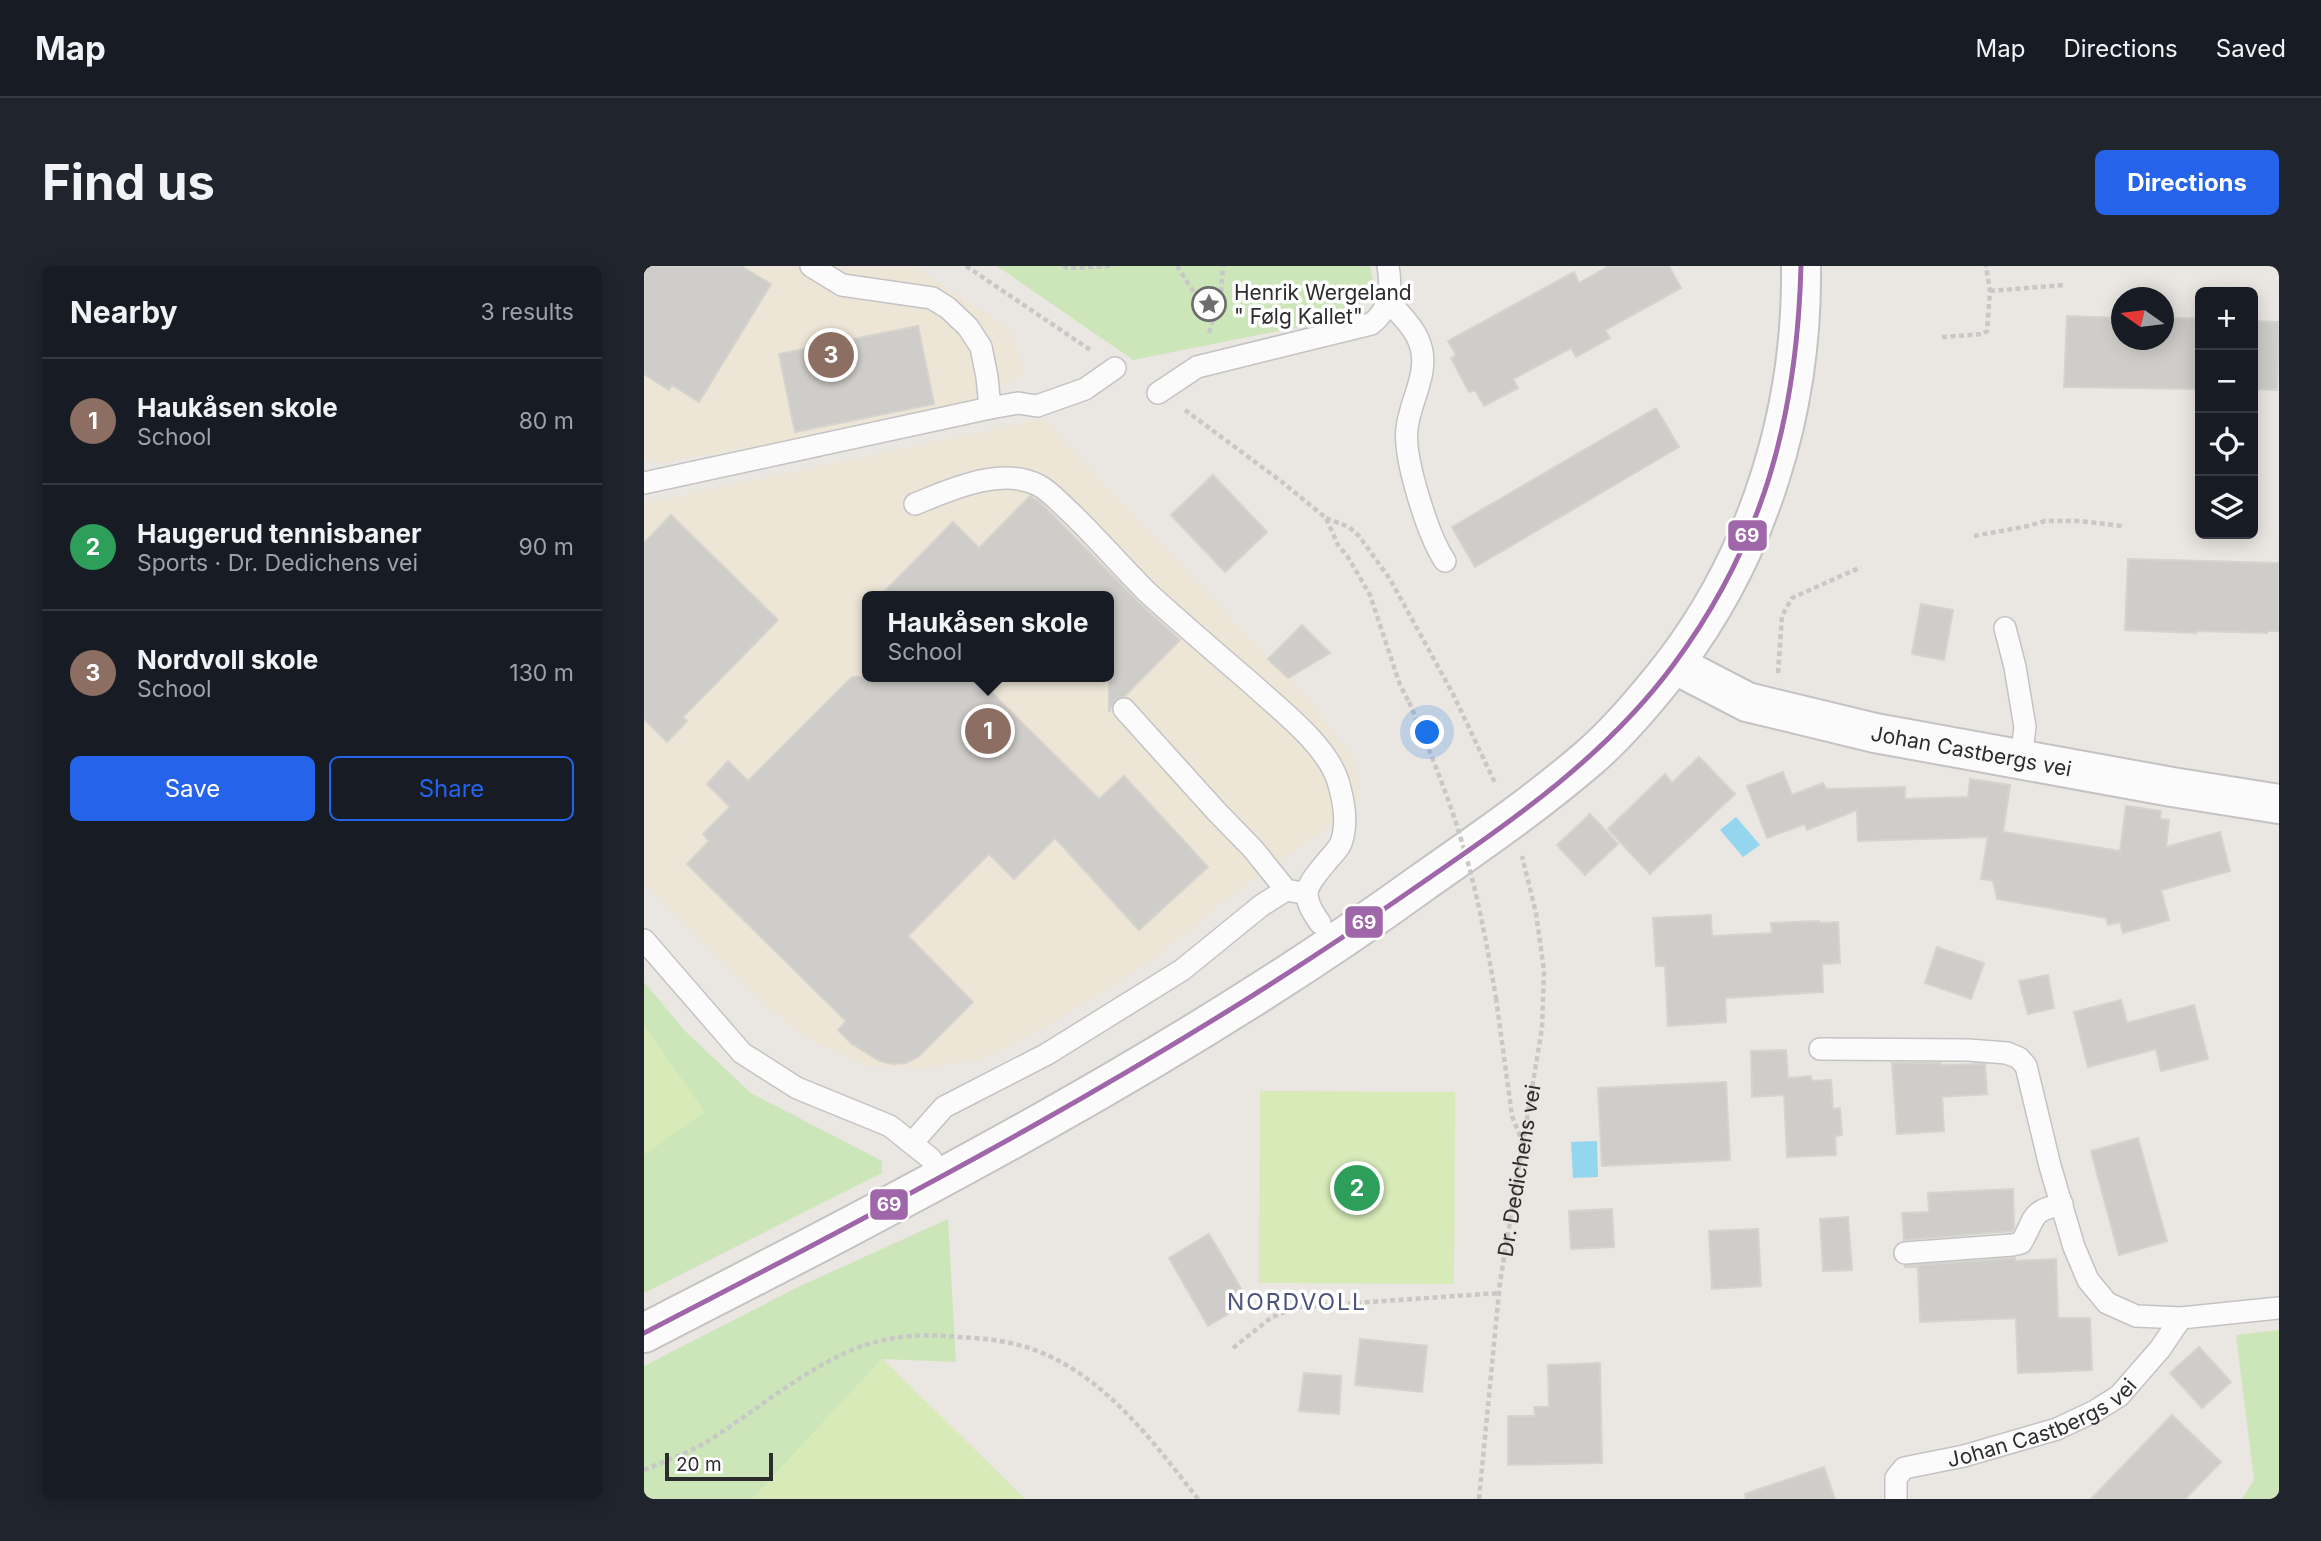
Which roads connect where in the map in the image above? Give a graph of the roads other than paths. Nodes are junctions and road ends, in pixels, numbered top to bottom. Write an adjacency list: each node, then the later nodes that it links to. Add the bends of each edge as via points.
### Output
1 (811, 266): 7 (lane, via 842,285 932,298 947,308 981,347)
2 (1388, 266): 4 (lane)
3 (1801, 266): 12 (street, via 1800,335 1769,485 1727,580)
4 (1388, 301): 6 (lane, via 1371,324 1197,367); 10 (lane, via 1420,344 1422,362 1407,427 1406,453 1438,552)
5 (1115, 368): 7 (lane, via 1085,389 1037,406 1018,403)
6 (1158, 393)
7 (990, 408): 8 (lane)
8 (644, 483)
9 (915, 504): 16 (lane, via 978,481 1009,478 1036,484 1147,591 1288,716 1320,751 1336,777 1346,822 1340,846)
10 (1445, 561)
11 (2005, 628): 14 (lane, via 2025,727)
12 (1674, 664): 14 (street, Johan Castbergs vei, via 1747,702 1875,733); 21 (street, via 1594,754 1379,915 1210,1023)
13 (1124, 709): 16 (lane)
14 (2021, 758): 15 (street, Johan Castbergs vei)
15 (2279, 804)
16 (1296, 892): 17 (lane); 20 (lane, via 1262,905 1182,970 1046,1054 944,1107)
17 (1320, 923)
18 (644, 940): 20 (lane, via 742,1053 797,1088 890,1126)
19 (1820, 1049): 22 (lane, via 1968,1050 2019,1058 2026,1066)
20 (912, 1143): 21 (lane)
21 (944, 1177): 26 (street)
22 (2062, 1204): 23 (lane, via 2037,1213 2021,1243); 25 (lane, via 2088,1280 2107,1303 2136,1316)
23 (1905, 1253)
24 (2279, 1308): 25 (lane)
25 (2181, 1318): 27 (lane, Johan Castbergs vei, via 2119,1396 2057,1429 1904,1468 1896,1478)
26 (644, 1333)
27 (1896, 1499)

